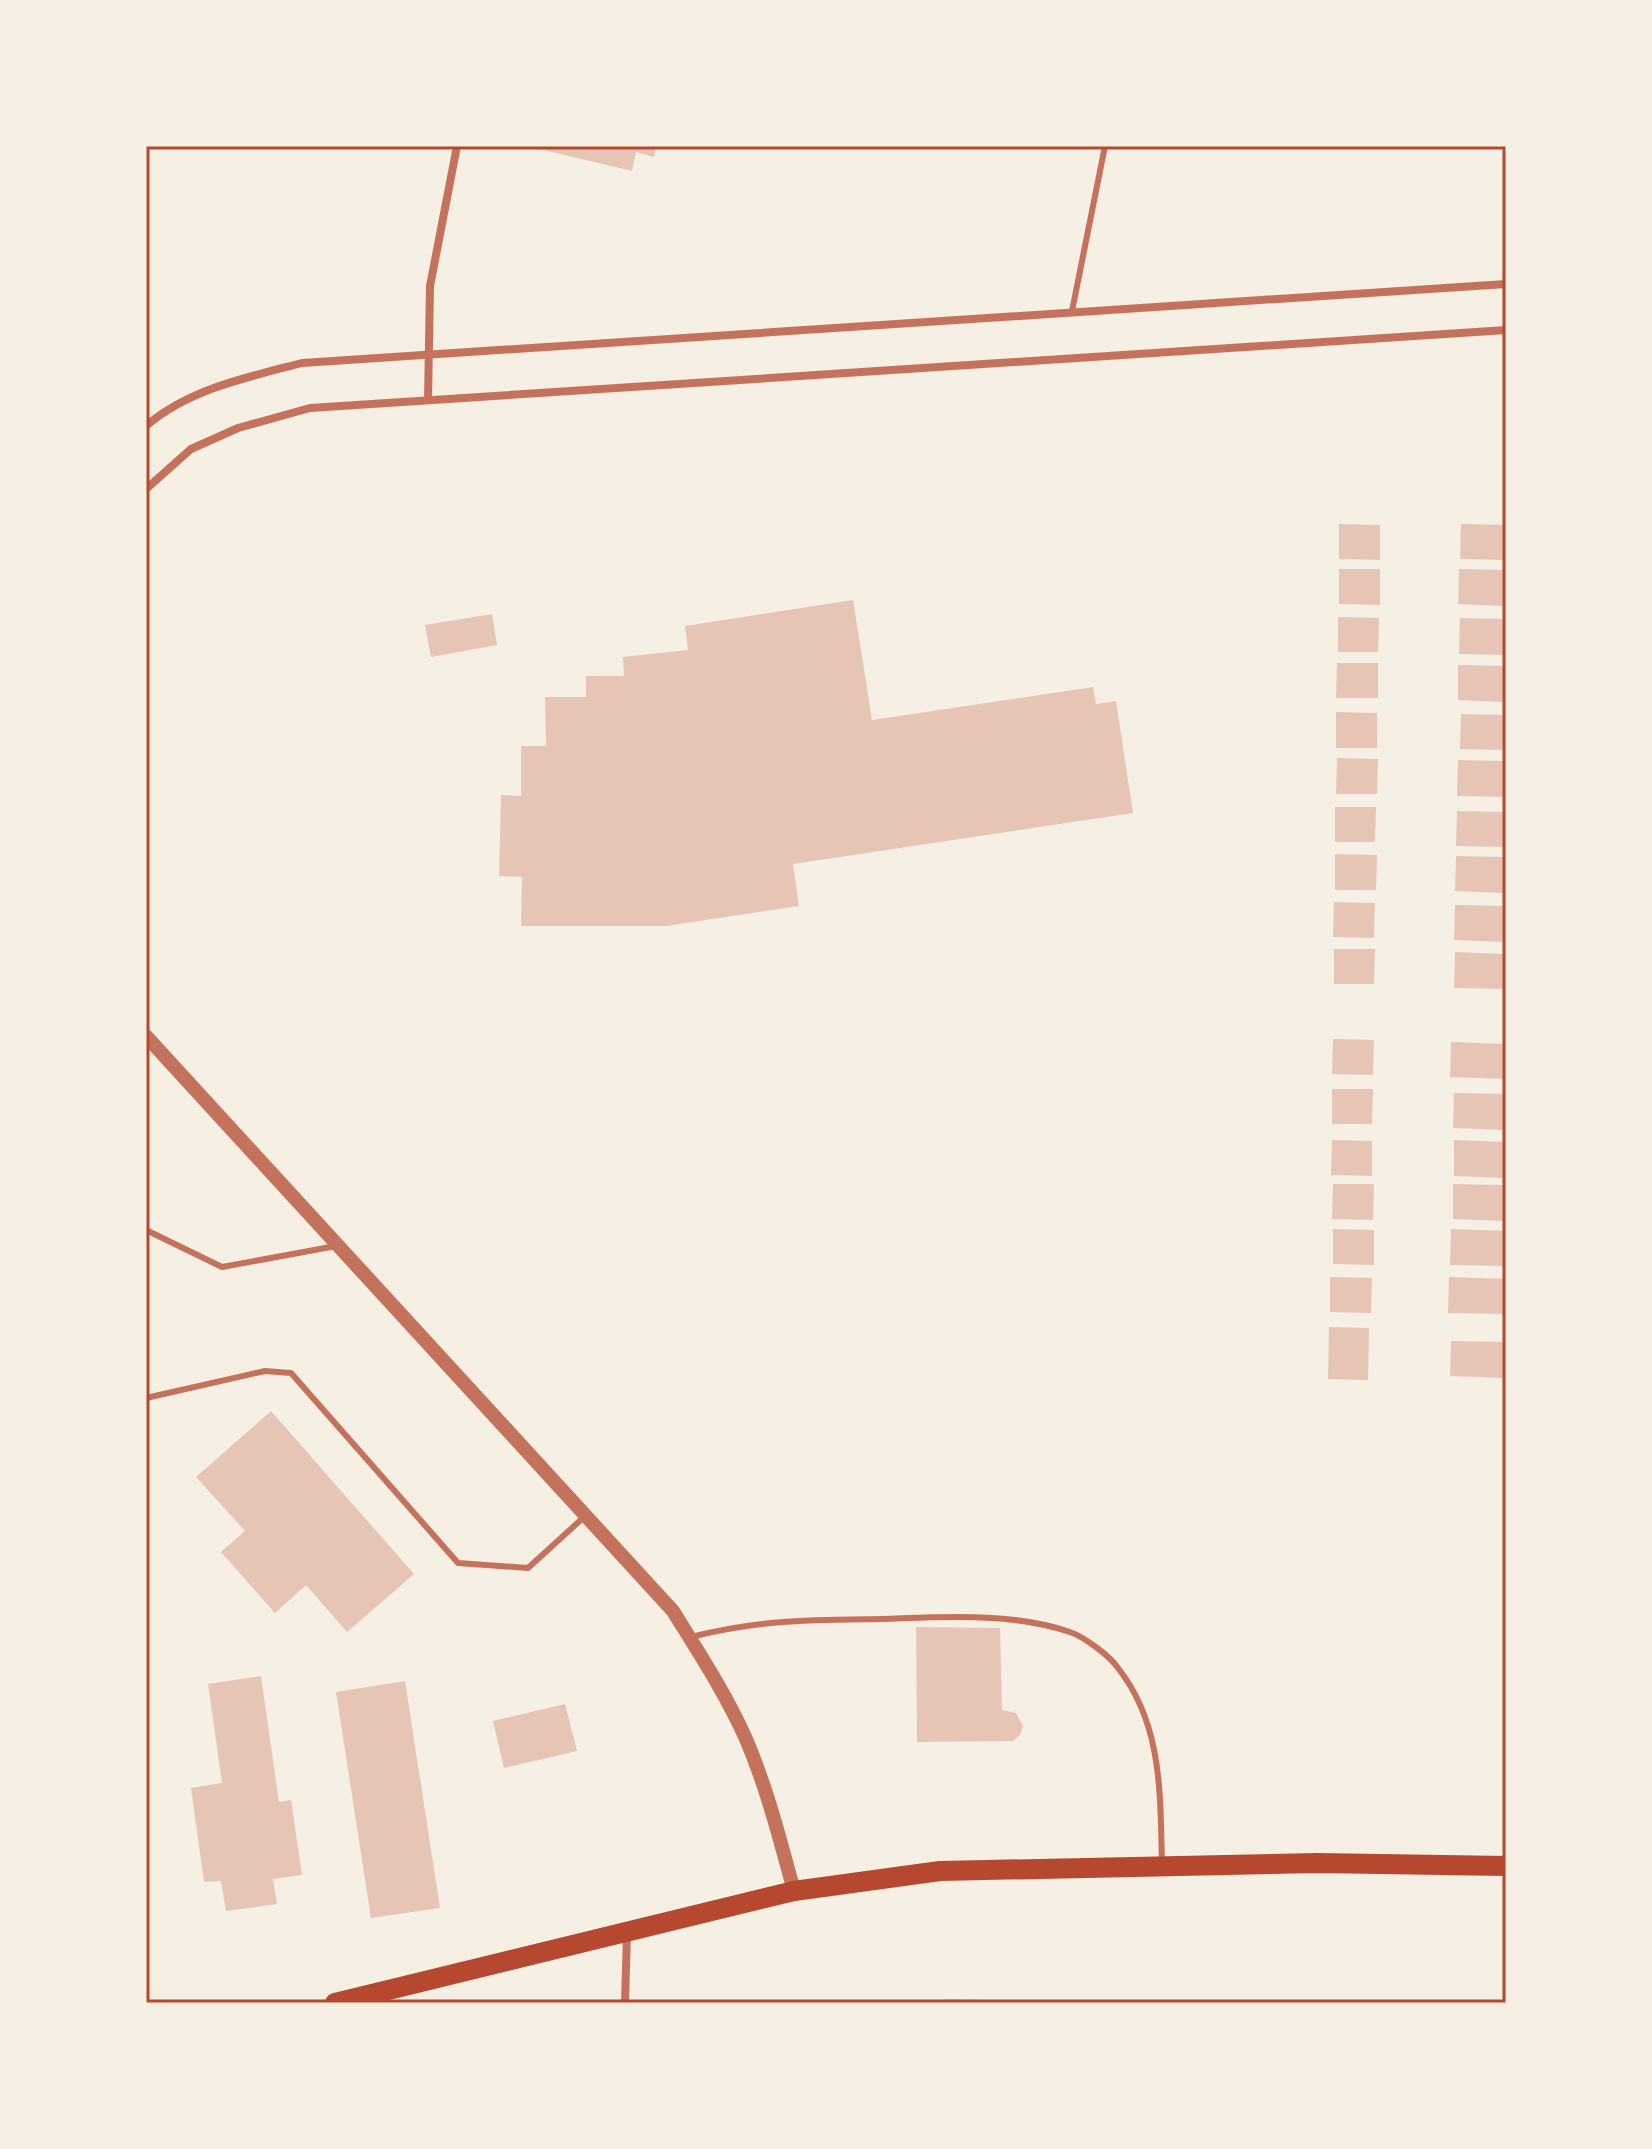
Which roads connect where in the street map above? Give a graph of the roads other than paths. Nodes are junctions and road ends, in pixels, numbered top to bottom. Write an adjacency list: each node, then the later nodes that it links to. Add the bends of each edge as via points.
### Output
1 (457, 146): 6 (street, via 430,286)
2 (1105, 146): 4 (lane)
3 (1506, 284): 4 (street)
4 (1072, 311): 6 (street)
5 (1506, 330): 7 (street)
6 (427, 353): 7 (street); 8 (street, via 302,363 223,384 165,409)
7 (428, 400): 9 (street, via 310,408 238,428 191,449)
8 (146, 426)
9 (146, 489)
10 (146, 1036): 12 (street)
11 (146, 1230): 12 (lane, via 222,1267)
12 (338, 1245): 14 (street)
13 (146, 1398): 14 (lane, via 265,1371 291,1373 458,1563 528,1568)
14 (586, 1514): 15 (street, via 673,1611)
15 (689, 1637): 17 (lane, via 766,1620 958,1617 1038,1623 1074,1633 1117,1665 1147,1716 1158,1769); 18 (street, via 747,1740)
16 (1506, 1866): 17 (main road, via 1317,1863)
17 (1162, 1868): 18 (main road, via 940,1871)
18 (794, 1891): 19 (main road)
19 (627, 1932): 20 (main road); 21 (street)
20 (335, 2003)
21 (625, 2003)

